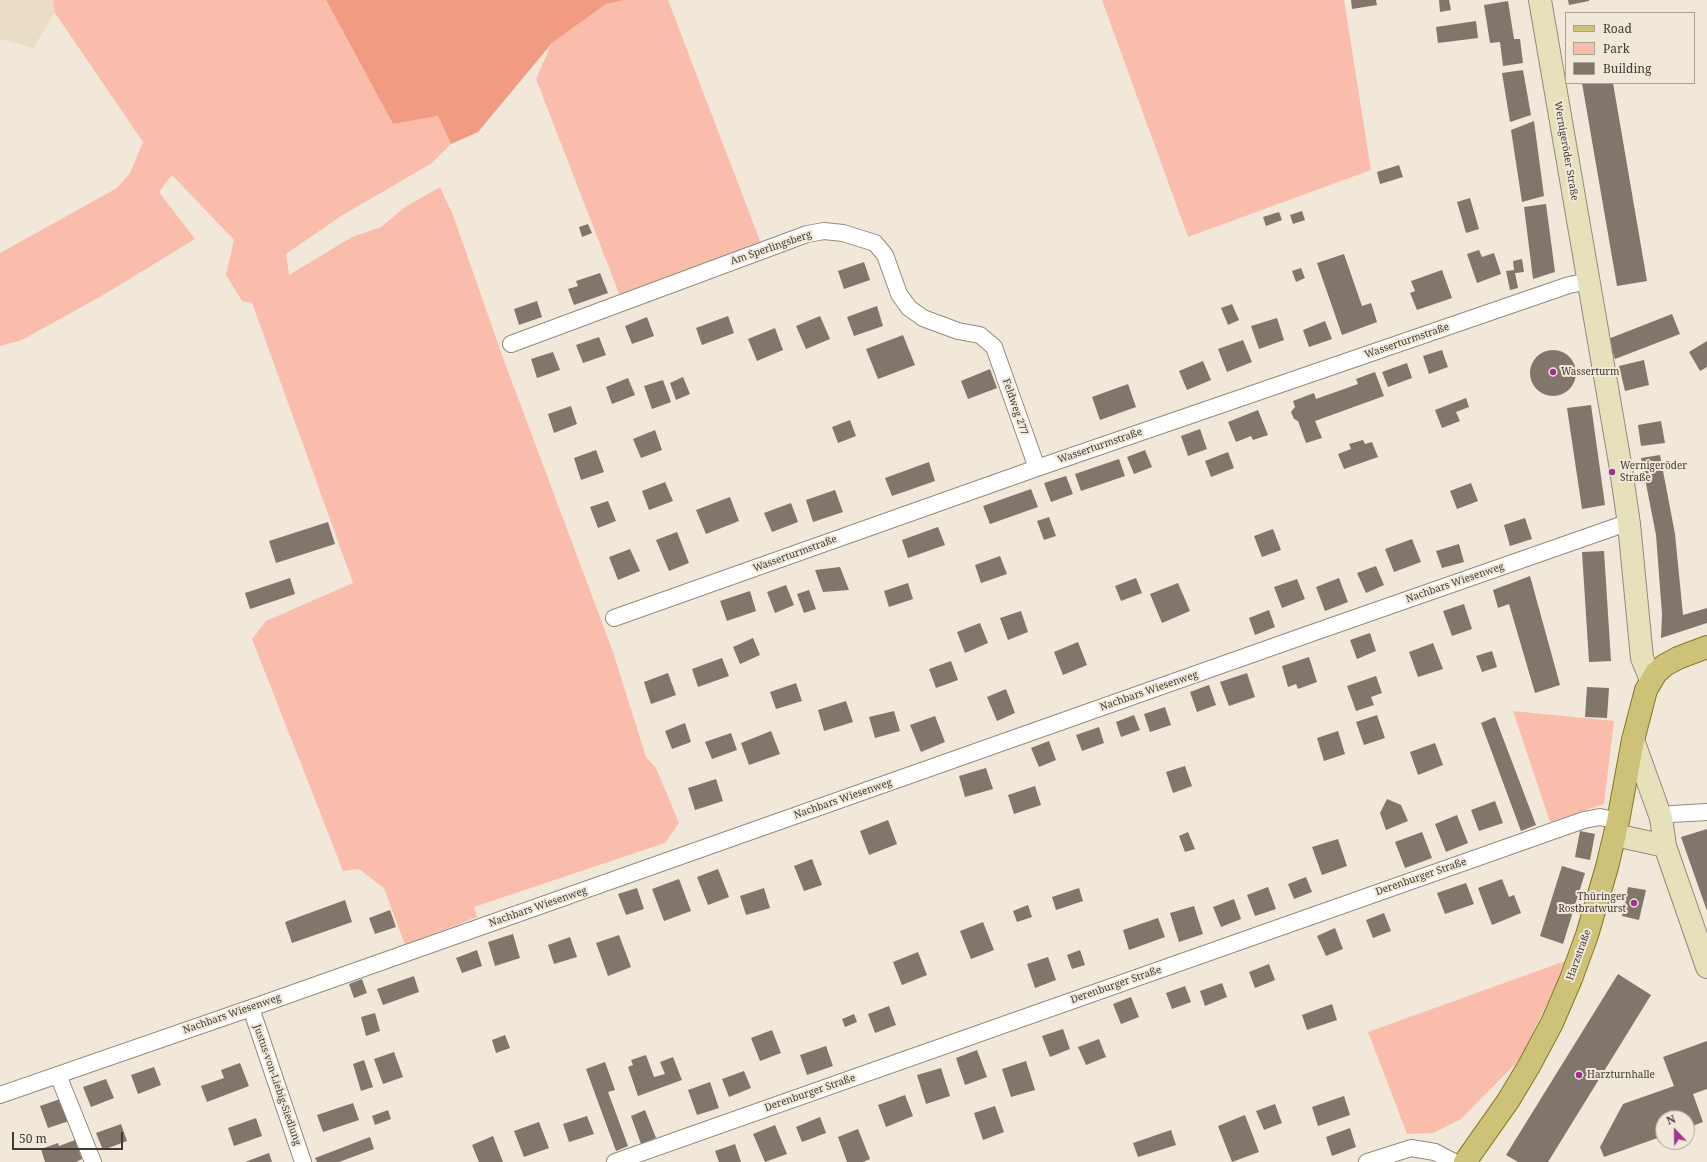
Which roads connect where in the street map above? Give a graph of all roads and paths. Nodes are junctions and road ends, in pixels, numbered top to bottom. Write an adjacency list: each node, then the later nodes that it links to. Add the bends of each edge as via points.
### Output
1 (1540, 0): 2 (street, Wernigeröder Straße)
2 (1589, 281): 5 (street, Wasserturmstraße, via 1569,285); 6 (street, Wernigeröder Straße)
3 (511, 344): 4 (street, Am Sperlingsberg, via 807,234 824,231 842,233 876,243 884,255 899,294 909,308 923,318 958,331 980,335)
4 (994, 347): 5 (street, Feldweg 277)
5 (1037, 468): 7 (street, Wasserturmstraße)
6 (1629, 524): 9 (street, Wernigeröder Straße, via 1642,658); 16 (street, Nachbars Wiesenweg)
7 (614, 618)
8 (1707, 647): 9 (main road, Harzstraße, via 1665,665)
9 (1651, 680): 10 (main road, Harzstraße, via 1642,700)
10 (1633, 740): 12 (street); 13 (main road, Harzstraße)
11 (1707, 812): 12 (street, via 1672,814)
12 (1661, 818): 14 (street)
13 (1616, 828): 14 (street); 21 (street, Derenburger Straße, via 1600,817 1584,820); 24 (main road, Harzstraße, via 1587,935 1552,1023 1508,1101)
14 (1665, 846): 15 (street)
15 (1707, 967)
16 (250, 1008): 17 (street, Nachbars Wiesenweg); 20 (street, Justus-von-Liebig-Siedlung)
17 (58, 1075): 18 (street, Nachbars Wiesenweg); 19 (street)
18 (0, 1095)
19 (93, 1162)
20 (303, 1162)
21 (614, 1162)
22 (1367, 1162): 23 (street, via 1411,1148 1435,1152)
23 (1454, 1162)
24 (1465, 1162)

